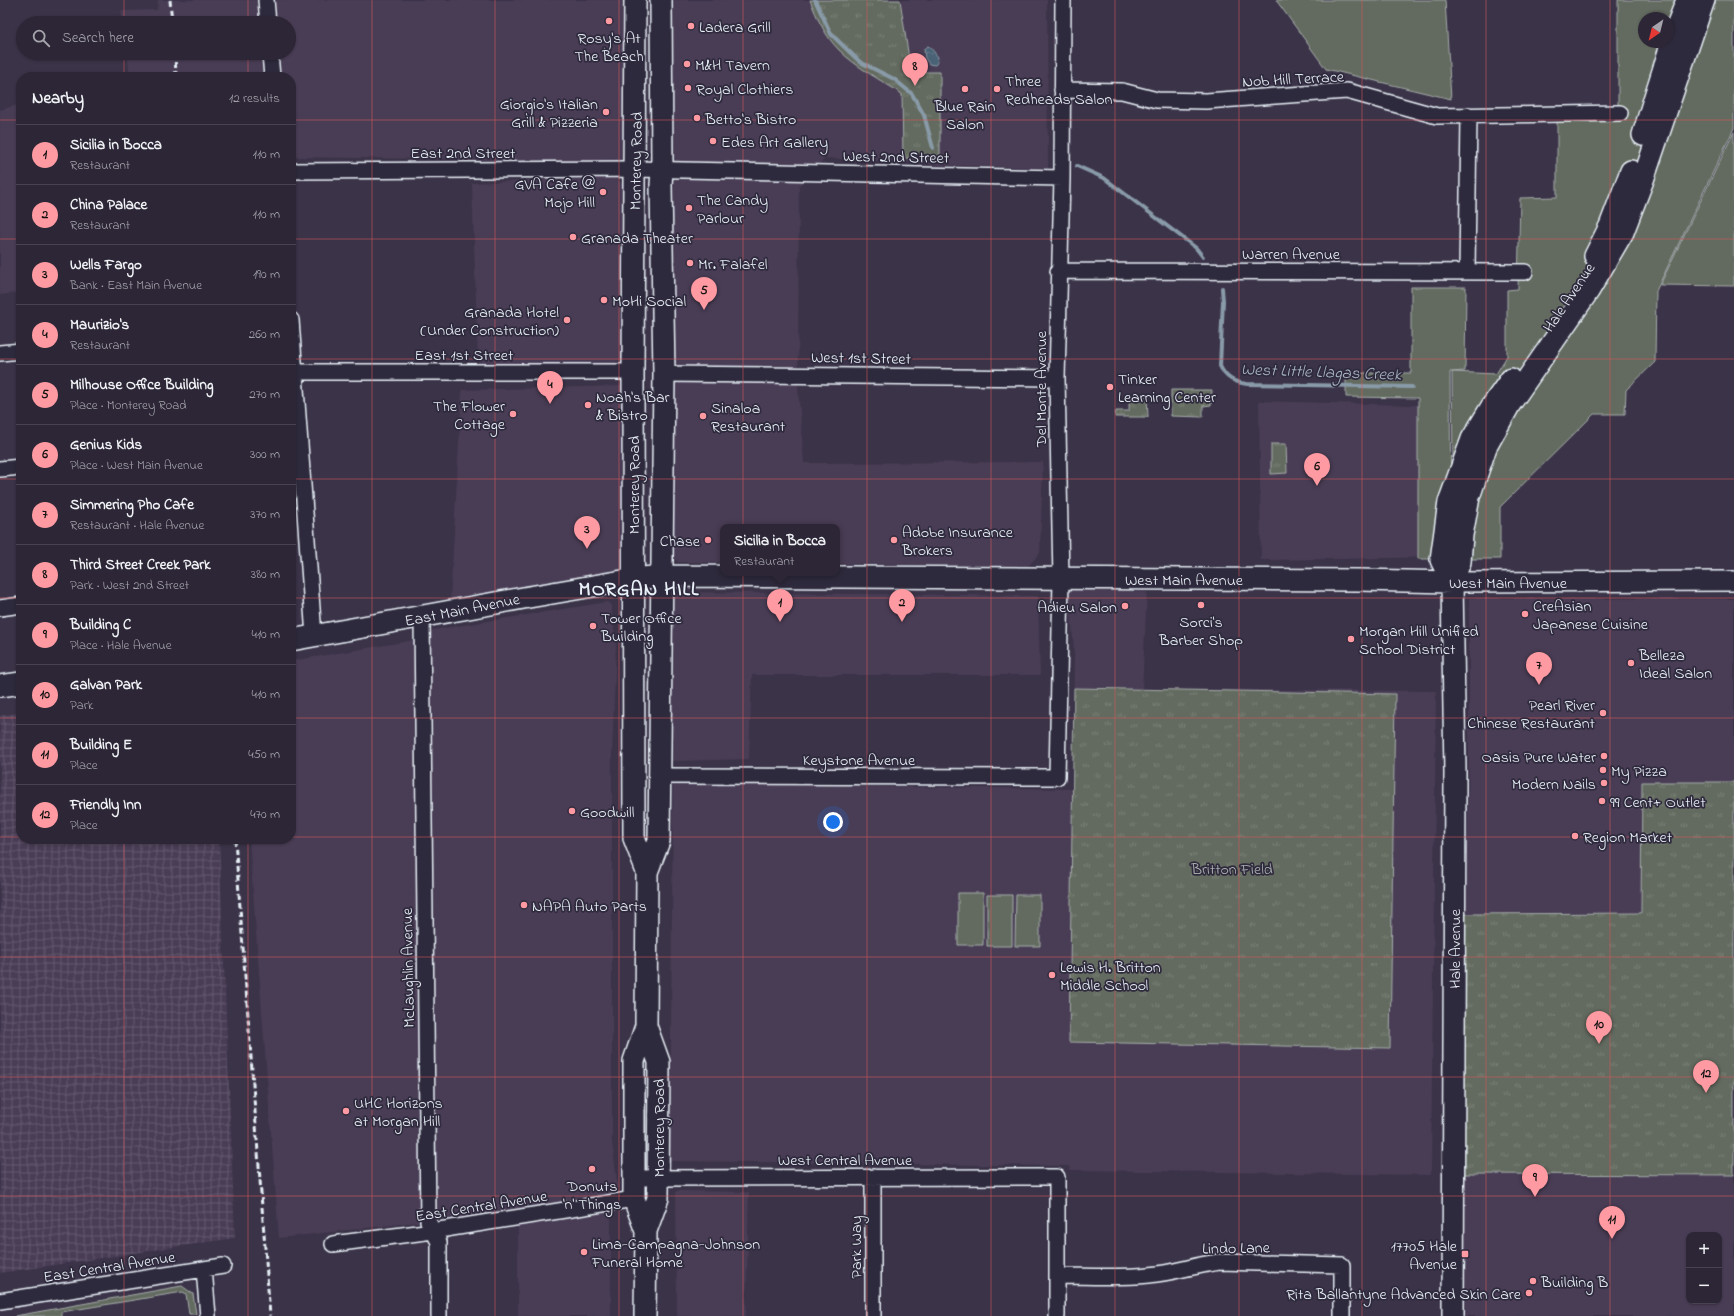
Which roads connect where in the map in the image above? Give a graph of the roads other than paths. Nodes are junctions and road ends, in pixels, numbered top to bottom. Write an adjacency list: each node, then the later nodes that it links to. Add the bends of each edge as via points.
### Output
1 (266, 0): 7 (street)
2 (635, 0): 13 (main road, Monterey Road)
3 (661, 0): 14 (main road, Monterey Road)
4 (1063, 0): 10 (street, Del Monte Avenue)
5 (1687, 0): 33 (main road, Hale Avenue, via 1631,172 1604,238 1576,286 1492,406 1472,439 1448,502 1442,563)
6 (1704, 0): 33 (main road, Hale Avenue, via 1644,180 1623,232 1589,290 1510,404 1486,447 1469,497 1460,562)
7 (267, 16)
8 (271, 60): 9 (street)
9 (272, 72)
10 (1062, 90): 12 (street, Nob Hill Terrace, via 1122,91 1157,100 1206,101 1347,91 1437,116); 16 (street, Del Monte Avenue)
11 (1620, 113): 12 (street, Nob Hill Terrace)
12 (1469, 115): 18 (street)
13 (634, 169): 14 (street, West 2nd Street); 15 (street, East 2nd Street); 23 (main road, Monterey Road)
14 (662, 170): 16 (street, West 2nd Street); 24 (main road, Monterey Road)
15 (296, 171)
16 (1062, 178): 17 (street, Del Monte Avenue)
17 (1058, 271): 18 (street, Warren Avenue); 25 (street, Del Monte Avenue)
18 (1467, 271): 19 (street, Warren Avenue)
19 (1525, 272)
20 (16, 351): 21 (street)
21 (0, 353)
22 (296, 372): 23 (street, East 1st Street)
23 (633, 372): 30 (main road, Monterey Road)
24 (664, 374): 25 (street, West 1st Street); 29 (main road, Monterey Road)
25 (1057, 378): 31 (street, Del Monte Avenue)
26 (296, 386): 37 (street)
27 (16, 467): 28 (street)
28 (0, 468)
29 (662, 576): 30 (main road, West Main Avenue); 31 (main road, West Main Avenue); 41 (main road, Monterey Road)
30 (634, 579): 36 (main road, East Main Avenue); 43 (main road, Monterey Road, via 634,838)
31 (1061, 579): 33 (main road, West Main Avenue); 42 (street, Del Monte Avenue)
32 (1734, 581): 33 (street, West Main Avenue)
33 (1452, 582): 62 (main road, Hale Avenue)
34 (16, 606): 35 (street)
35 (0, 608)
36 (422, 617): 37 (main road, East Main Avenue); 49 (street, McLaughlin Avenue, via 428,1221)
37 (314, 636): 38 (main road, East Main Avenue)
38 (296, 639)
39 (16, 684): 40 (main road)
40 (0, 686)
41 (660, 776): 42 (street, Keystone Avenue); 43 (main road, Monterey Road, via 659,841)
42 (1057, 777)
43 (647, 872): 44 (main road, Monterey Road)
44 (646, 1026): 46 (main road, Monterey Road, via 634,1061); 47 (main road, Monterey Road, via 659,1062)
45 (873, 1177): 47 (street, West Central Avenue); 54 (street, West Central Avenue, via 1057,1177); 59 (street, Park Way)
46 (634, 1178): 47 (street, West Central Avenue); 48 (main road, Monterey Road)
47 (658, 1178): 50 (main road, Monterey Road, via 658,1198)
48 (634, 1198): 49 (street, East Central Avenue); 50 (main road, Monterey Road)
49 (433, 1231): 51 (street, East Central Avenue); 57 (street, McLaughlin Avenue, via 439,1242)
50 (646, 1231): 58 (main road, Monterey Road)
51 (333, 1244)
52 (223, 1266): 53 (street, East Central Avenue)
53 (204, 1269): 55 (street, East Central Avenue); 56 (street)
54 (1057, 1276): 60 (street); 61 (street, Lindo Lane, via 1147,1275 1219,1262 1342,1265)
55 (0, 1301)
56 (208, 1316)
57 (439, 1316)
58 (645, 1316)
59 (873, 1316)
60 (1056, 1316)
61 (1342, 1316)
62 (1453, 1316)

